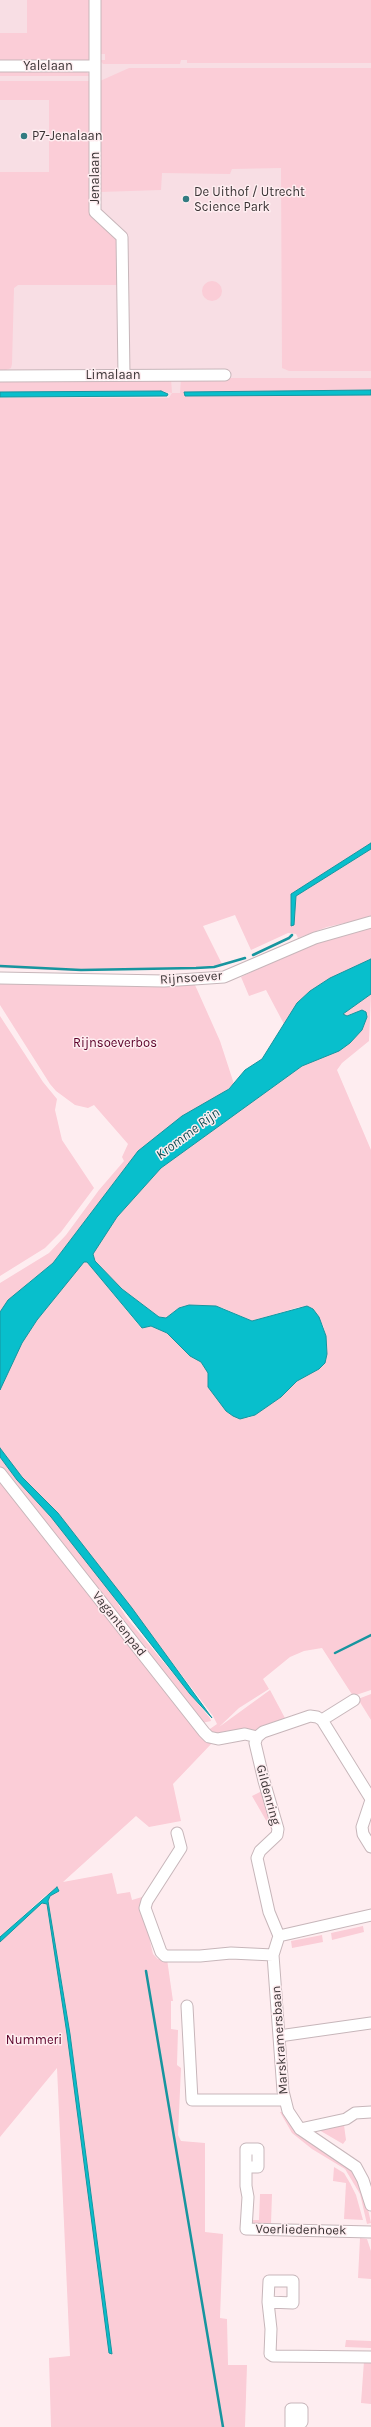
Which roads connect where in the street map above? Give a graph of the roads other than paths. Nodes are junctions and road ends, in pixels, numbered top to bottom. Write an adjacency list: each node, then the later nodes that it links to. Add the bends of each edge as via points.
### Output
1 (95, 0): 3 (street, Jenalaan)
2 (0, 66): 3 (street, Yalelaan)
3 (95, 66): 4 (street, Jenalaan, via 95,212 122,237)
4 (124, 375): 5 (street, Limalaan); 6 (street, Limalaan)
5 (225, 375)
6 (0, 376)
7 (371, 922): 8 (street, Rijnsoever, via 315,938 224,977 164,981)
8 (0, 978)
9 (0, 1473): 12 (street, Vagantenpad, via 204,1732 209,1737 218,1739 245,1734)
10 (354, 1700): 11 (street)
11 (322, 1720): 12 (street, via 310,1716 263,1732); 13 (street)
12 (257, 1737): 17 (street, Gildenring, via 255,1743 278,1829 277,1835 260,1851 257,1858 269,1912)
13 (371, 1800): 15 (street, via 362,1827)
14 (177, 1833): 18 (street, via 181,1848 145,1908 160,1952 165,1956 231,1953)
15 (371, 1847)
16 (371, 1915): 17 (street)
17 (279, 1936): 18 (street, Marskramersbaan)
18 (274, 1955): 21 (street, Marskramersbaan)
19 (187, 2006): 22 (street, via 192,2100)
20 (371, 2023): 21 (street)
21 (279, 2036): 22 (street, Marskramersbaan)
22 (285, 2100): 24 (street, Marskramersbaan, via 288,2112)
23 (371, 2112): 24 (street, via 355,2113 346,2119)
24 (300, 2129): 26 (street, Marskramersbaan, via 356,2167)
25 (246, 2167): 27 (street, Voerliedenhoek, via 246,2229)
26 (371, 2205)
27 (371, 2232)
28 (268, 2302): 29 (street, via 270,2354 273,2356)
29 (371, 2357)

